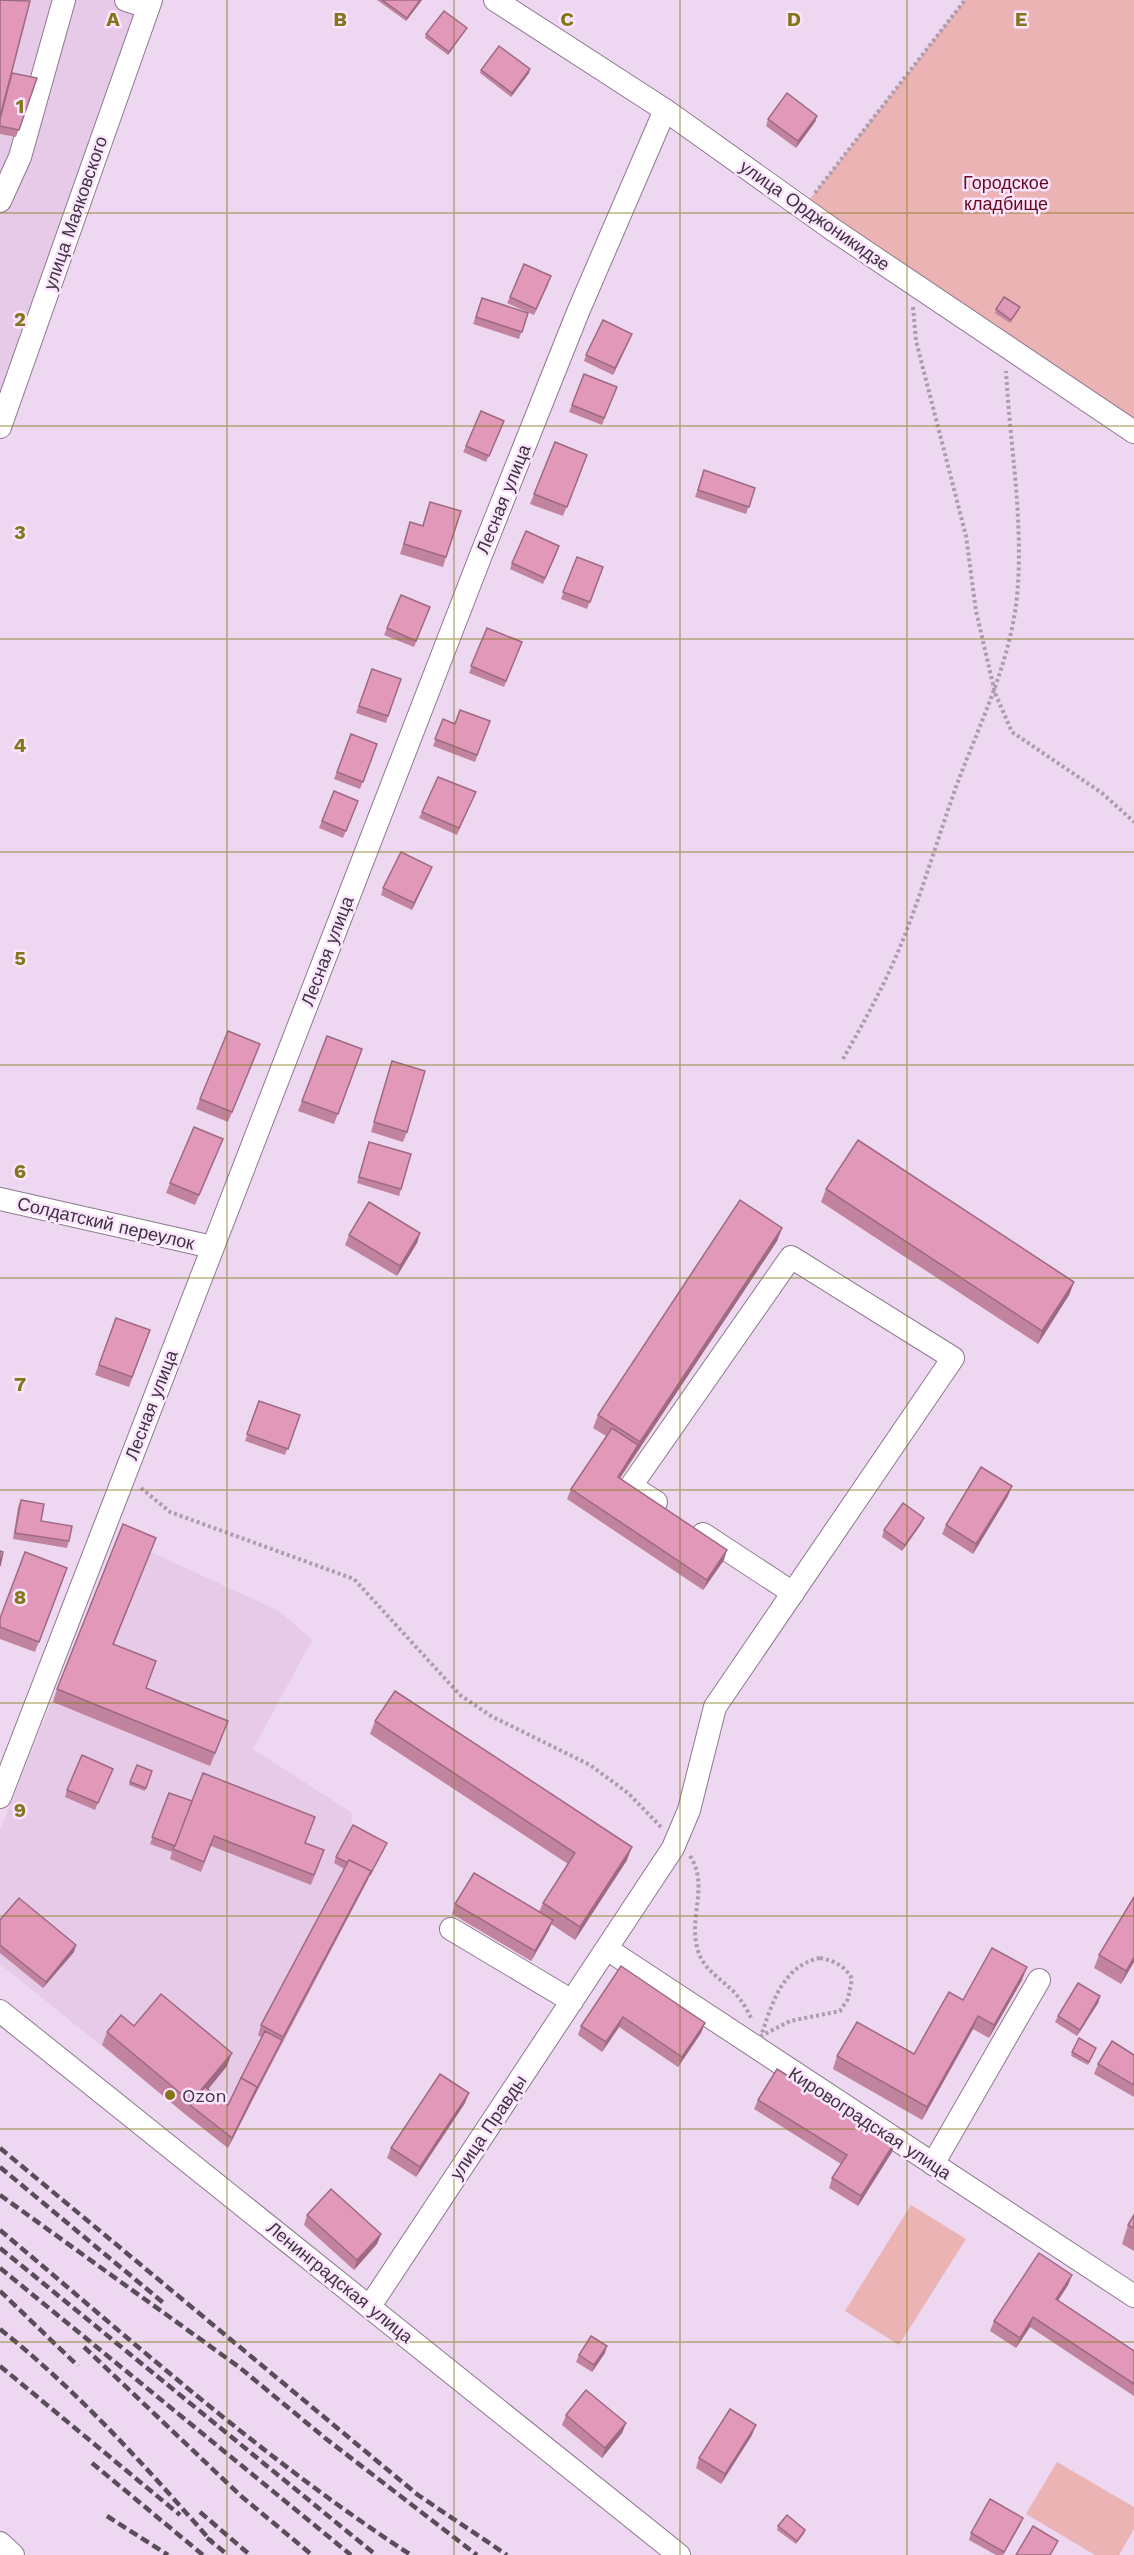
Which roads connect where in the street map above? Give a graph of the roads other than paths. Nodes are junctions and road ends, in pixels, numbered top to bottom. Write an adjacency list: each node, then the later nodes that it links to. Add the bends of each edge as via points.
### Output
1 (64, 0): 6 (street, via 20,157)
2 (126, 0): 4 (street)
3 (495, 0): 5 (street, улица Орджоникидзе)
4 (149, 4): 7 (street, улица Маяковского)
5 (666, 110): 8 (street, улица Орджоникидзе, via 910,282); 10 (street, Лесная улица, via 578,312 485,544)
6 (0, 201)
7 (0, 427)
8 (1134, 432)
9 (0, 1200): 10 (street, Солдатский переулок)
10 (212, 1247): 14 (street, Лесная улица)
11 (669, 1511): 13 (street, улица Правды, via 631,1486 791,1257 953,1358)
12 (688, 1524): 13 (street)
13 (793, 1593): 16 (street, улица Правды, via 715,1707 689,1810 676,1840)
14 (0, 1797)
15 (451, 1929): 18 (street)
16 (607, 1949): 18 (street, улица Правды); 20 (street, Кировоградская улица)
17 (1039, 1980): 20 (street)
18 (572, 2001): 22 (street, улица Правды)
19 (0, 2011): 22 (street, Ленинградская улица)
20 (933, 2164): 21 (street, Кировоградская улица)
21 (1134, 2296)
22 (370, 2306): 25 (street, Ленинградская улица)
23 (0, 2543): 24 (street)
24 (13, 2555)
25 (679, 2555)

